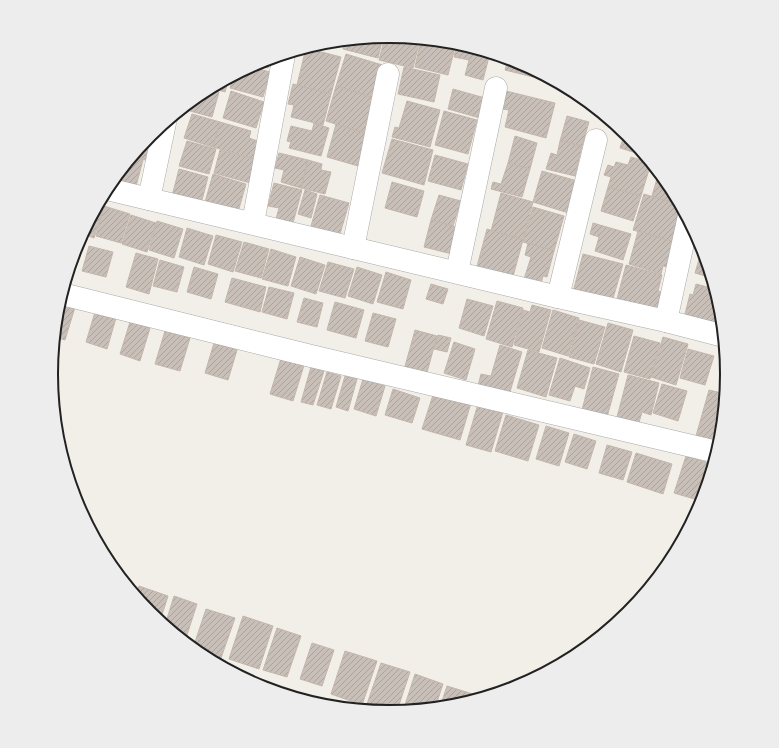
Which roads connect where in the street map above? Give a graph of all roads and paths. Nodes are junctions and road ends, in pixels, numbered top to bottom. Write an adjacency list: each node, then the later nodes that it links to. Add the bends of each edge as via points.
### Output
1 (283, 61): 8 (street)
2 (388, 74): 10 (street)
3 (496, 88): 11 (street)
4 (163, 132): 7 (street)
5 (596, 140): 13 (street)
6 (114, 191): 7 (street)
7 (149, 199): 8 (street)
8 (253, 223): 10 (street)
9 (686, 228): 14 (street)
10 (352, 248): 11 (street)
11 (457, 272): 13 (street)
12 (68, 296): 16 (street)
13 (558, 297): 14 (street)
14 (666, 321): 15 (street)
15 (718, 335)
16 (711, 451)

